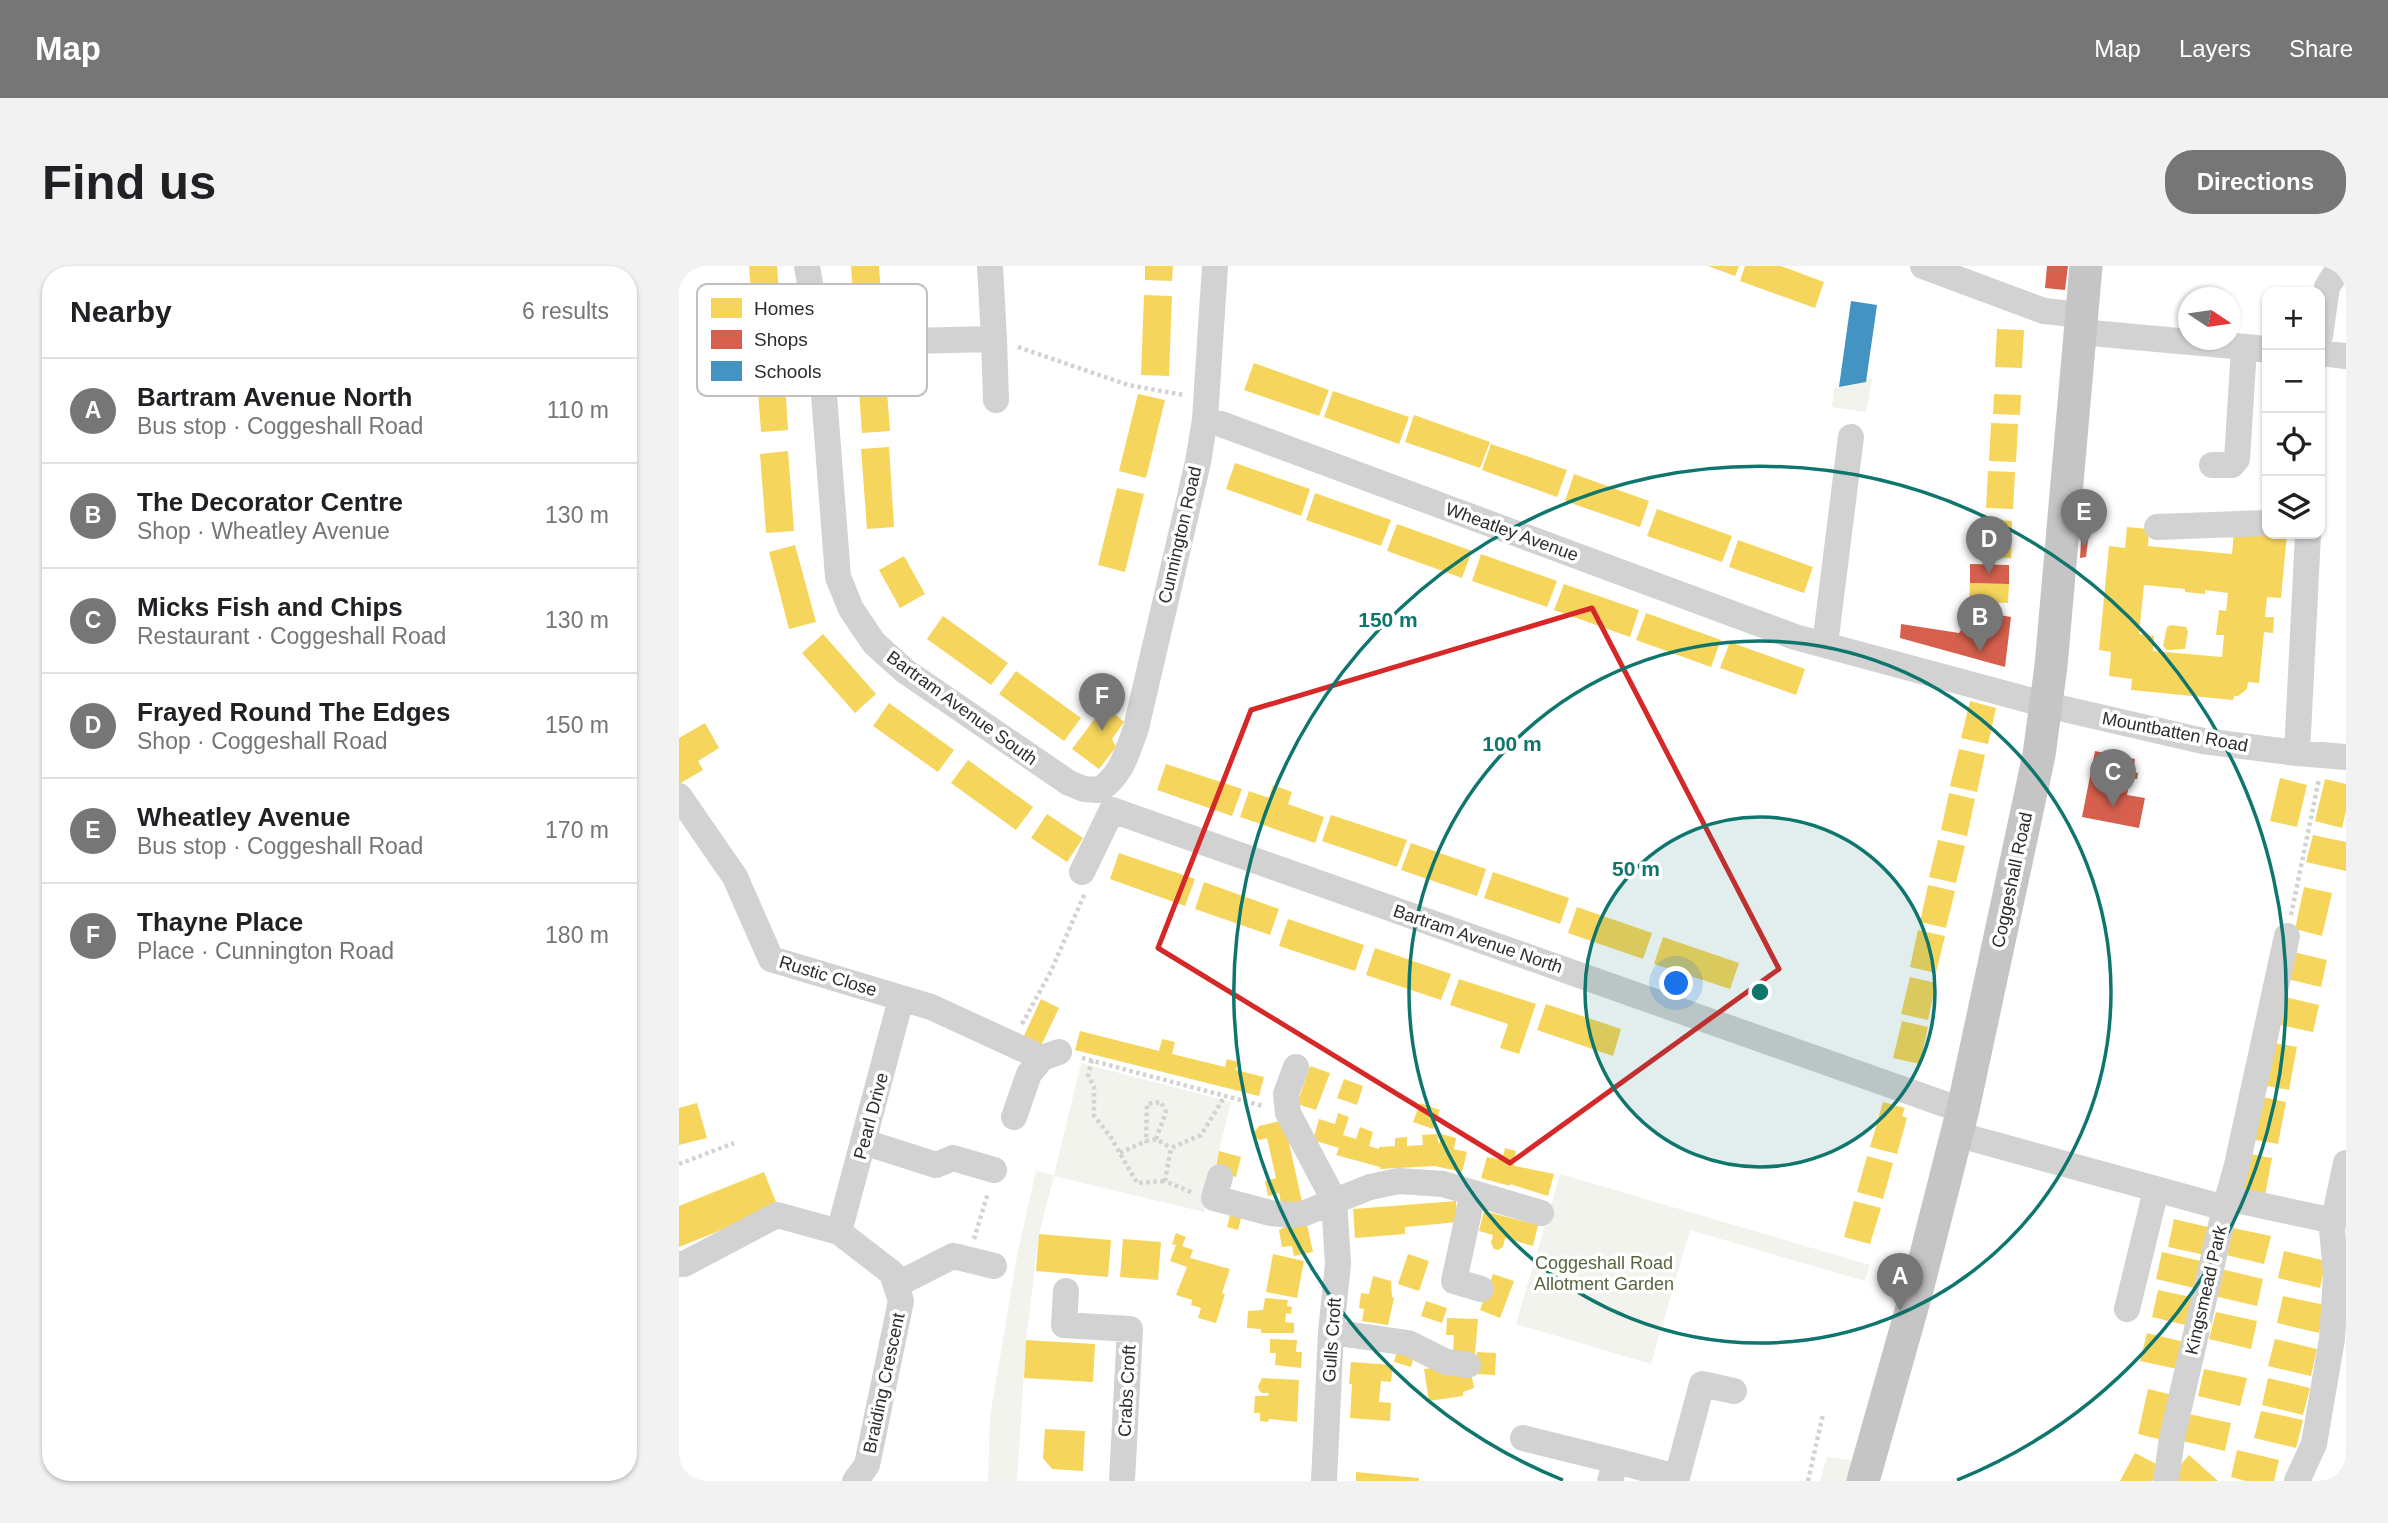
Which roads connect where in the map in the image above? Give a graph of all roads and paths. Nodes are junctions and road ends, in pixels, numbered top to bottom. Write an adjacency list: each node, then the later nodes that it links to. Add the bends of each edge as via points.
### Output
1 (807, 266): 7 (street, Bartram Avenue South)
2 (990, 266): 10 (street)
3 (1215, 266): 17 (street, Cunnington Road)
4 (1923, 266): 9 (street)
5 (2087, 266): 9 (main road, Coggeshall Road)
6 (2340, 266): 8 (street, via 2327,287)
7 (810, 284)
8 (2325, 301)
9 (2081, 324): 12 (street); 25 (main road, Coggeshall Road)
10 (994, 339): 11 (street); 16 (street); 17 (path, via 1128,385)
11 (927, 341)
12 (2256, 349): 20 (street, via 2237,459 2232,465)
13 (2325, 354): 14 (street)
14 (2346, 356)
15 (824, 396): 29 (street, Bartram Avenue South, via 838,577 851,609 874,643 905,671 1069,783)
16 (996, 400)
17 (1207, 400): 29 (street, Cunnington Road, via 1198,462 1136,728)
18 (1221, 424): 24 (street, Wheatley Avenue)
19 (1851, 438): 24 (street)
20 (2213, 465)
21 (2262, 523): 22 (street)
22 (2157, 527)
23 (2308, 539): 26 (street)
24 (1825, 645): 25 (street, Wheatley Avenue)
25 (2047, 705): 26 (street, Mountbatten Road, via 2203,741); 40 (main road, Coggeshall Road)
26 (2297, 753): 27 (street, Mountbatten Road)
27 (2335, 756): 31 (path)
28 (679, 796): 32 (street, Rustic Close, via 735,877 771,959)
29 (1105, 800): 30 (street, Cunnington Road); 40 (street, Bartram Avenue North, via 1947,1105)
30 (1086, 878): 33 (path, via 1051,971)
31 (2287, 936): 56 (street)
32 (901, 999): 33 (street, Rustic Close, via 931,1007); 43 (street, Pearl Drive)
33 (1012, 1043): 34 (street, Rustic Close)
34 (1050, 1055): 35 (path); 39 (street, via 1029,1074)
35 (1092, 1060): 37 (path); 46 (path, via 1089,1075 1094,1087 1094,1116)
36 (1296, 1067): 38 (street, via 1286,1094)
37 (1225, 1096): 38 (path); 45 (path, via 1201,1135)
38 (1288, 1113): 55 (street, Gulls Croft)
39 (1014, 1117)
40 (1960, 1122): 52 (street, Kingsmead Park); 78 (main road, Coggeshall Road)
41 (1156, 1139): 42 (path); 42 (path, via 1166,1112 1161,1102 1147,1104); 45 (path)
42 (1146, 1141): 46 (path)
43 (864, 1142): 49 (street, via 936,1165 953,1158); 59 (street, Pearl Drive)
44 (734, 1143): 48 (path)
45 (1171, 1148): 51 (path)
46 (1120, 1153): 51 (path, via 1137,1184)
47 (2346, 1163): 58 (street)
48 (679, 1164)
49 (995, 1170): 60 (path)
50 (1220, 1177): 55 (street, via 1214,1198 1270,1213 1305,1213)
51 (1165, 1181): 53 (path)
52 (2156, 1190): 56 (street, Kingsmead Park); 66 (street)
53 (1191, 1192)
54 (1473, 1193): 55 (street, via 1443,1184 1399,1181); 57 (street); 64 (street, via 1454,1281)
55 (1334, 1200): 67 (street, Gulls Croft, via 1338,1264)
56 (2226, 1203): 58 (street); 79 (street, Kingsmead Park)
57 (1541, 1213)
58 (2334, 1222): 80 (street, via 2332,1339 2314,1444)
59 (839, 1232): 61 (street, via 777,1215); 63 (street, via 892,1273)
60 (968, 1260): 62 (street); 63 (street, via 953,1256)
61 (679, 1264)
62 (994, 1266)
63 (896, 1285): 74 (street, Braiding Crescent, via 901,1301 867,1465)
64 (1481, 1289)
65 (1066, 1291): 75 (street, Crabs Croft, via 1064,1325 1130,1329)
66 (2127, 1309)
67 (1331, 1332): 68 (street, via 1408,1343 1446,1363); 76 (street, Gulls Croft)
68 (1468, 1365)
69 (1734, 1391): 73 (street, via 1702,1384)
70 (1823, 1414): 77 (path)
71 (1523, 1438): 72 (street)
72 (1613, 1471): 73 (street)
73 (1676, 1479)
74 (855, 1481)
75 (1122, 1481)
76 (1324, 1481)
77 (1808, 1481)
78 (1863, 1481)
79 (2165, 1481)
80 (2297, 1481)

